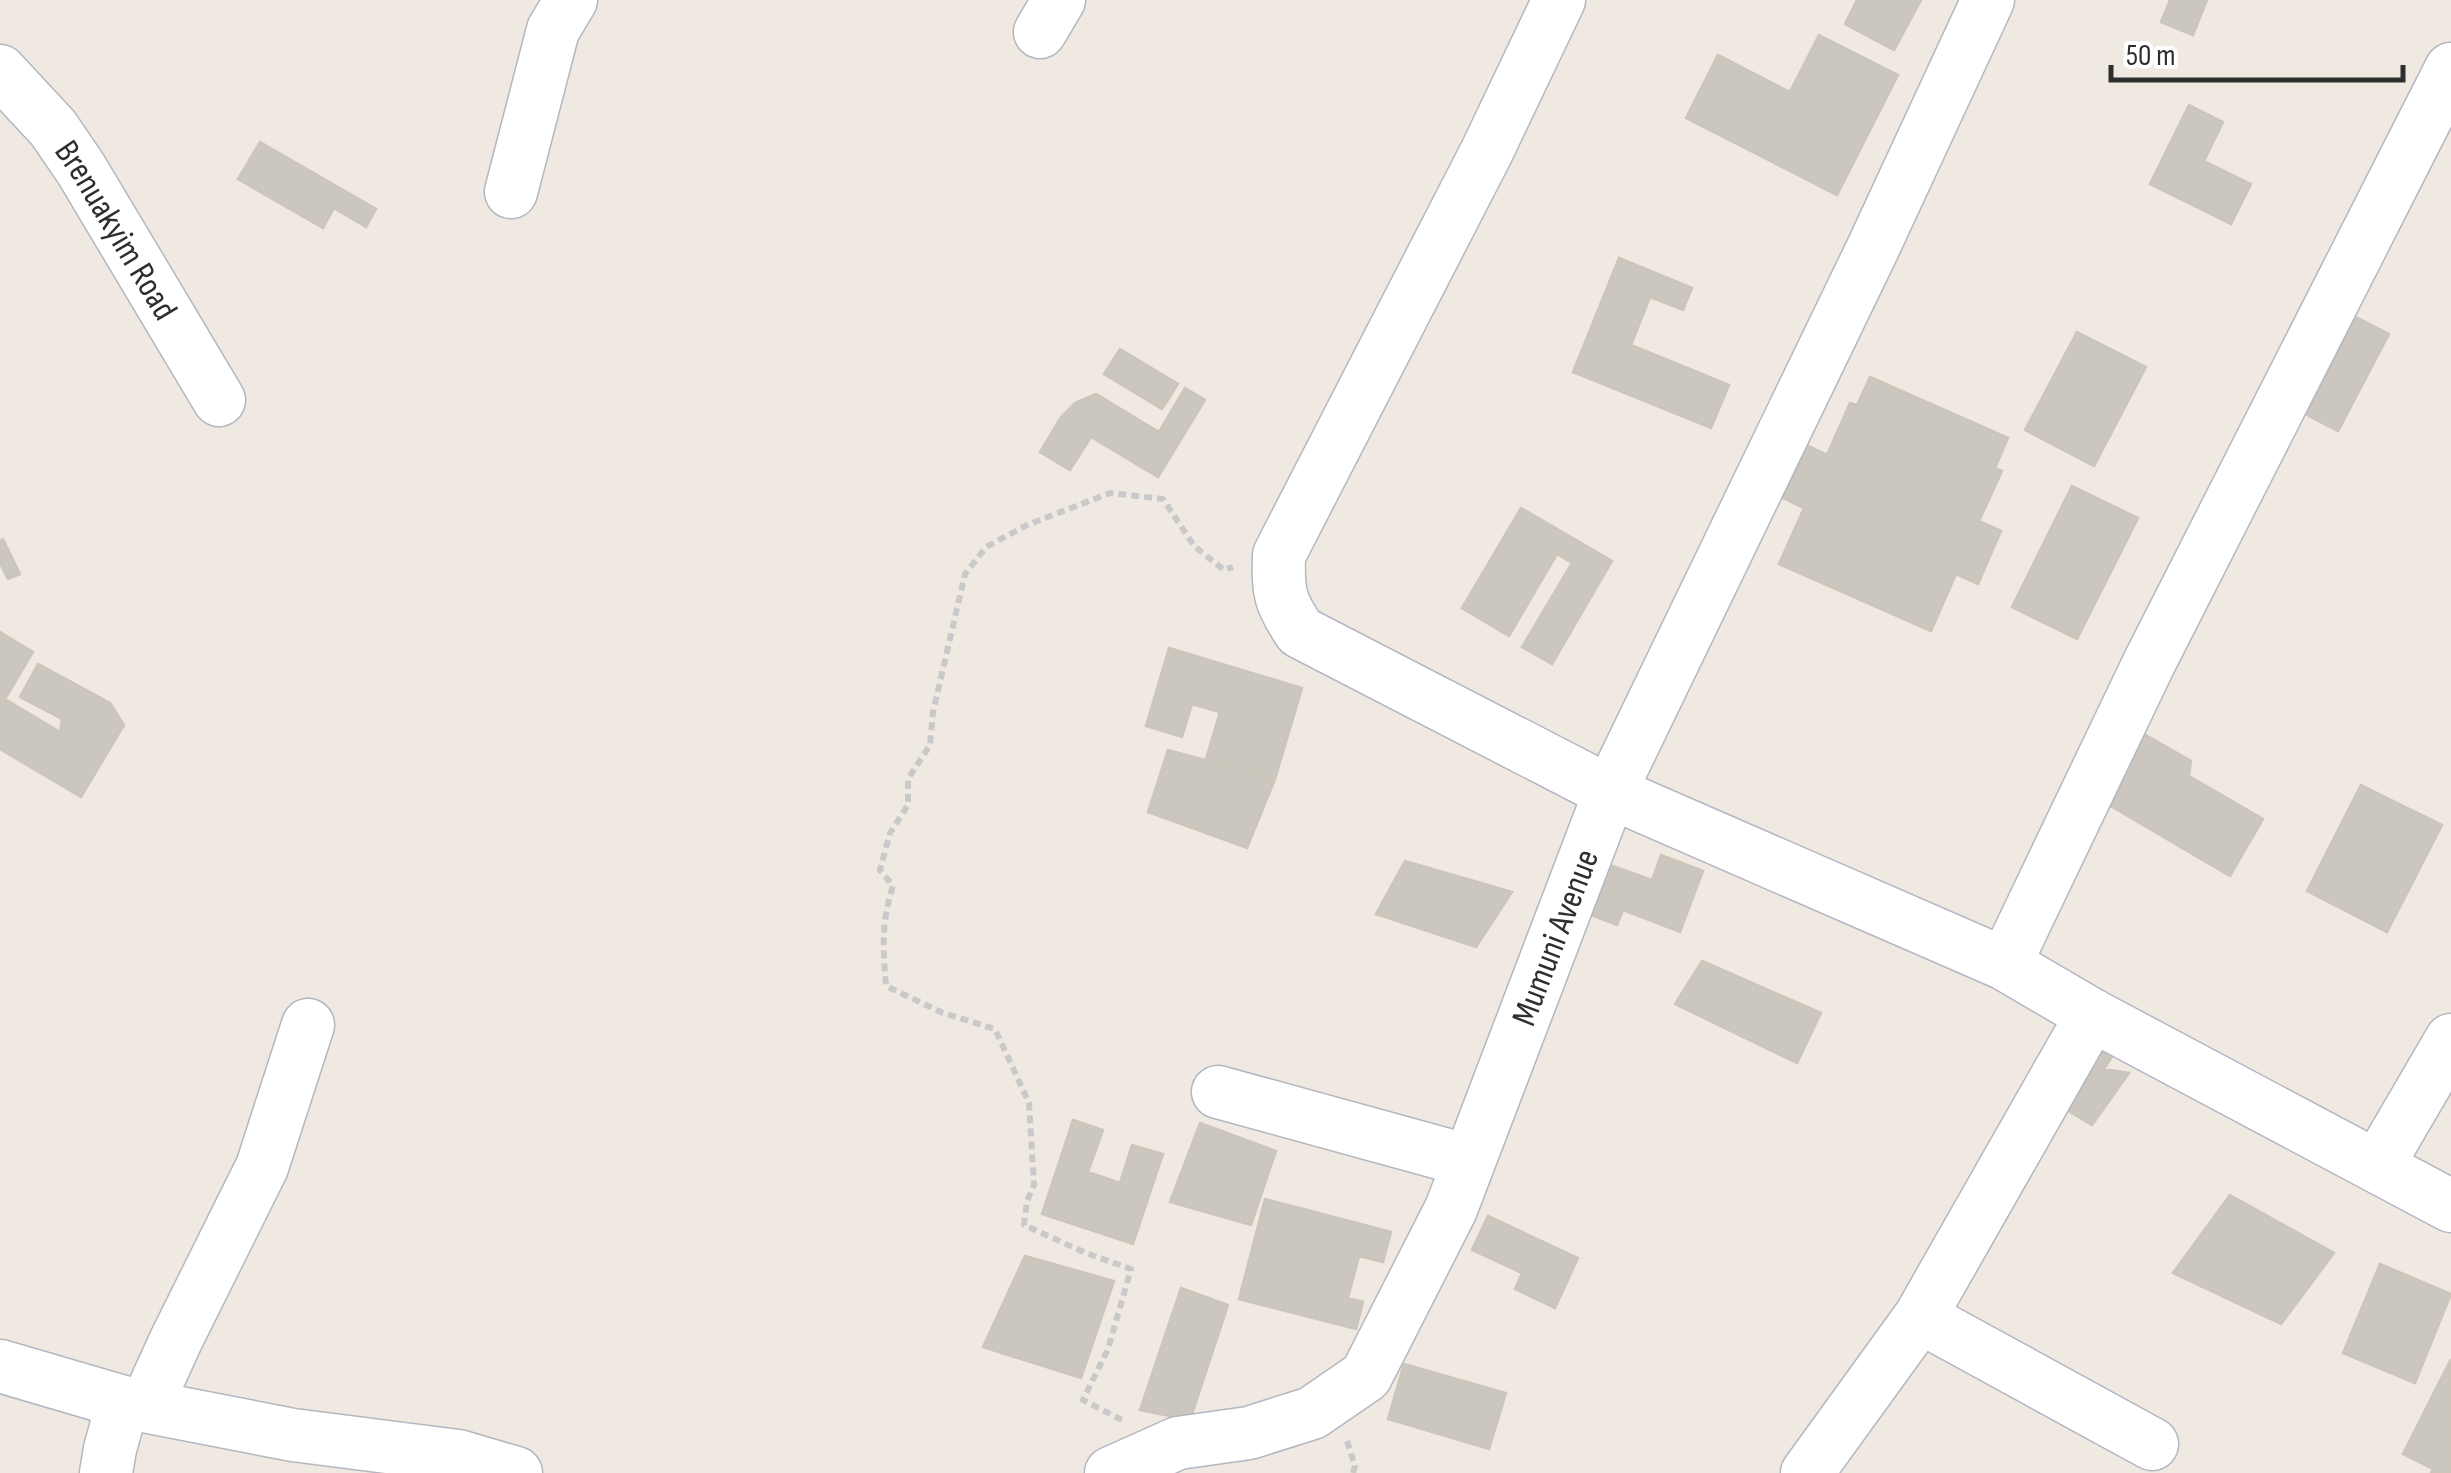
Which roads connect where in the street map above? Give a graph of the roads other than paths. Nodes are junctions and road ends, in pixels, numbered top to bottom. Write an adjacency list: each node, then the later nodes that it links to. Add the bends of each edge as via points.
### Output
1 (571, 0): 7 (street, via 553,30)
2 (1559, 0): 9 (street, via 1279,555 1278,590 1300,632)
3 (1988, 0): 9 (street, Mumuni Avenue)
4 (2451, 69): 6 (street)
5 (0, 71): 8 (street, Brenuakyim Road, via 81,169)
6 (2440, 124): 10 (street, via 2149,663)
7 (511, 192)
8 (219, 400)
9 (1610, 792): 10 (street); 15 (street, Mumuni Avenue)
10 (2005, 964): 11 (street)
11 (2092, 1015): 16 (street); 18 (street)
12 (308, 1025): 20 (street, via 262,1167 176,1340)
13 (2451, 1040): 16 (street)
14 (1218, 1092): 15 (street)
15 (1469, 1161): 24 (street, Mumuni Avenue, via 1366,1376 1312,1413 1249,1433 1178,1443)
16 (2378, 1166): 17 (street)
17 (2451, 1206)
18 (1920, 1317): 21 (street); 25 (street)
19 (0, 1366): 20 (street)
20 (134, 1404): 22 (street, via 110,1449); 23 (street, via 458,1456)
21 (2152, 1444)
22 (106, 1473)
23 (516, 1473)
24 (1112, 1473)
25 (1807, 1473)

